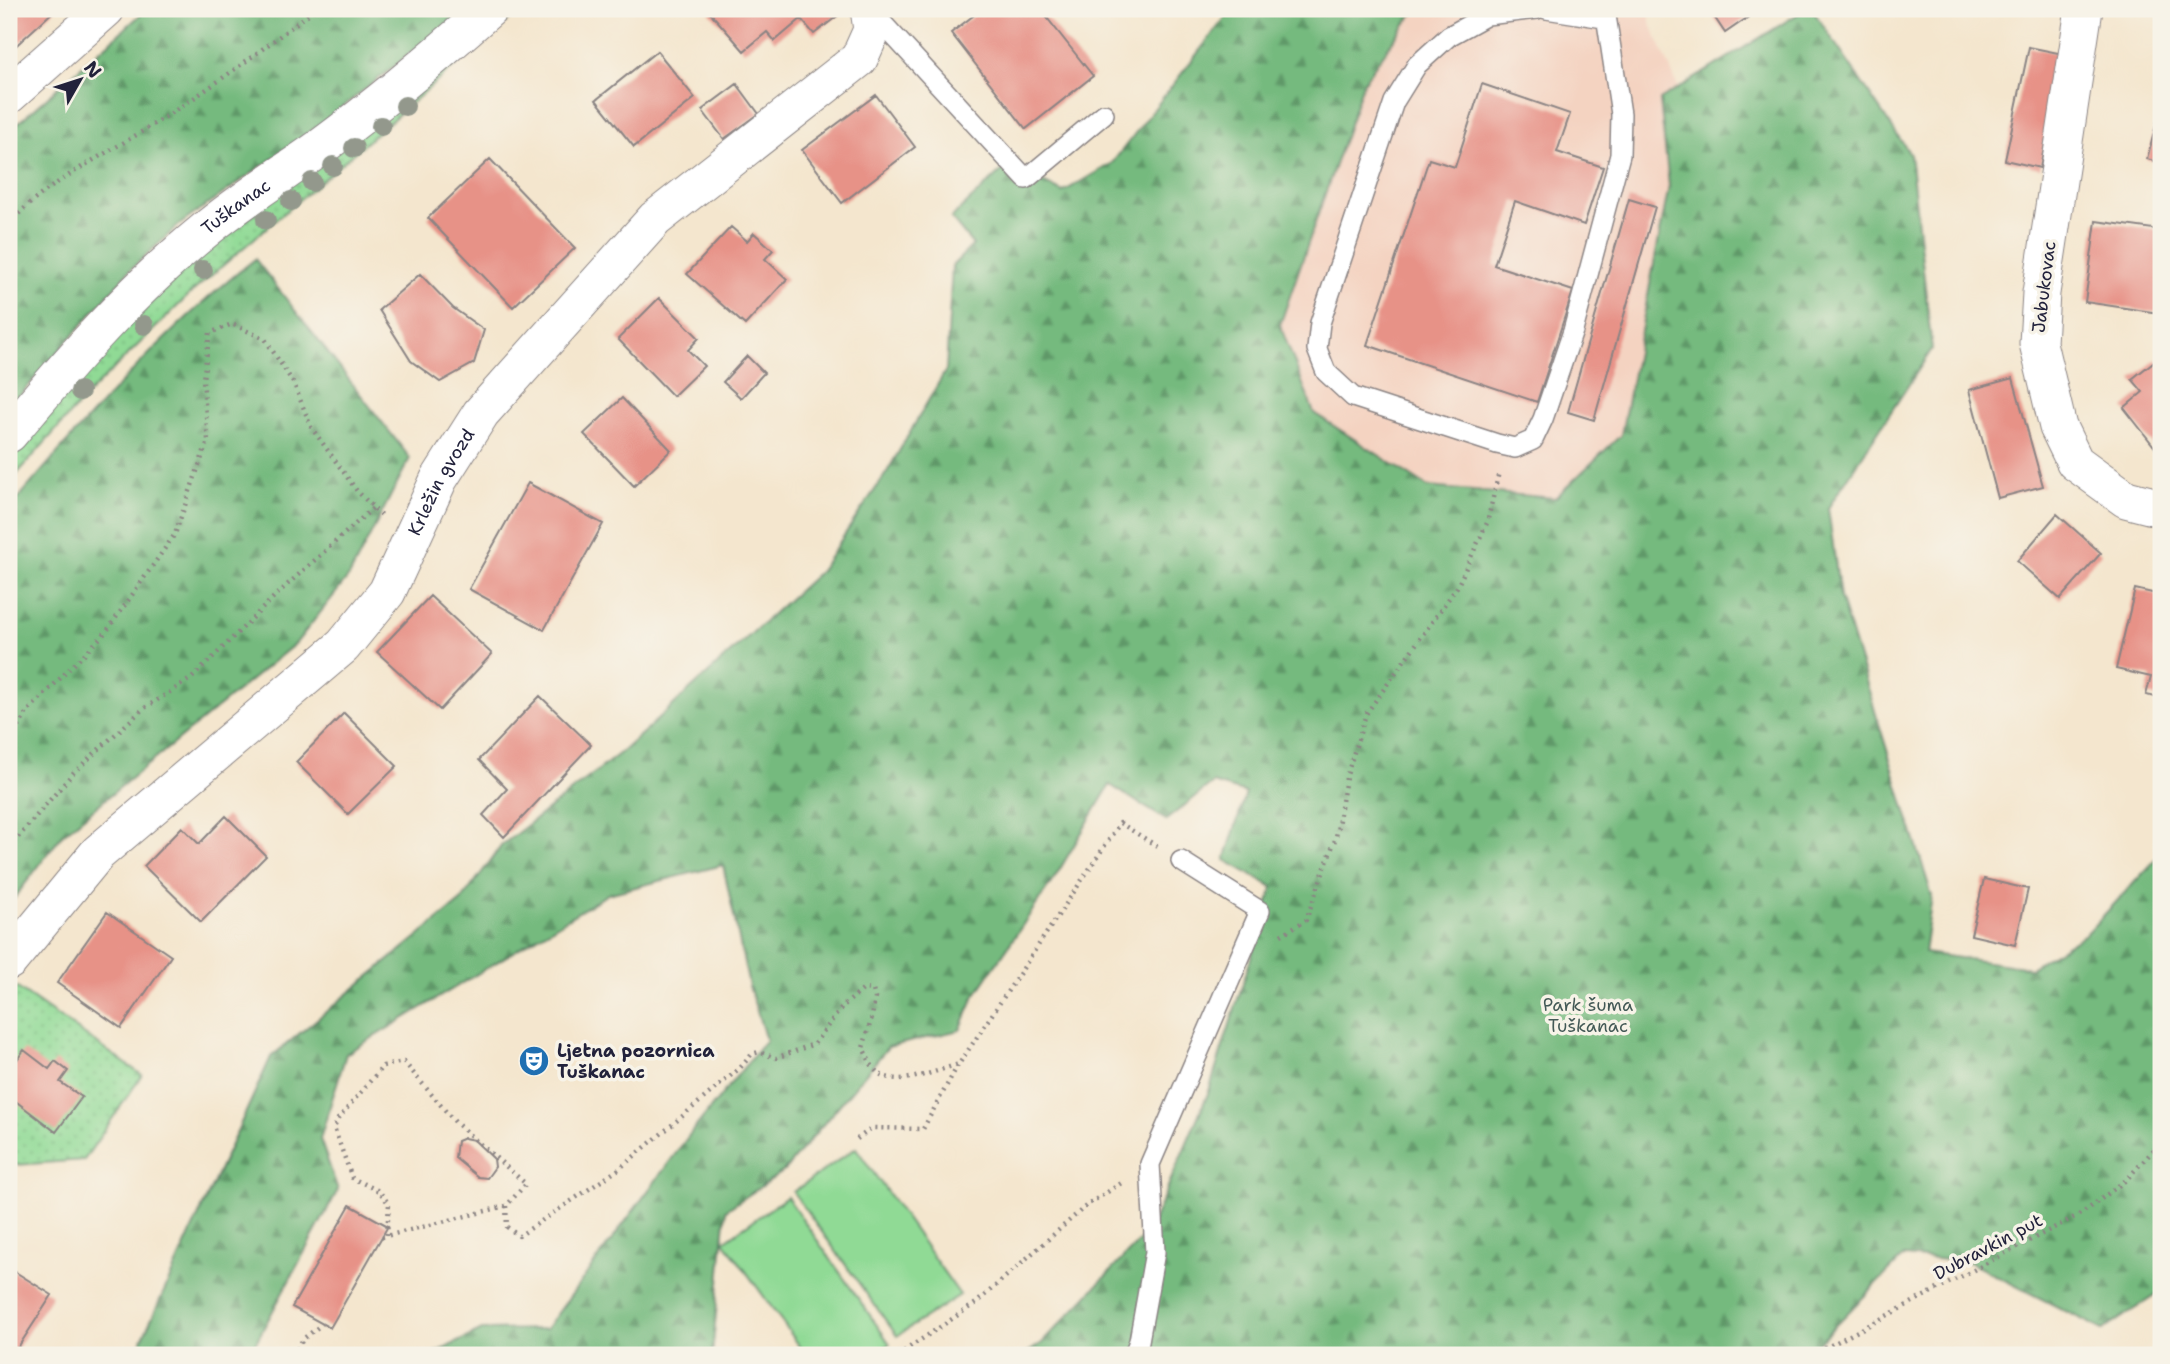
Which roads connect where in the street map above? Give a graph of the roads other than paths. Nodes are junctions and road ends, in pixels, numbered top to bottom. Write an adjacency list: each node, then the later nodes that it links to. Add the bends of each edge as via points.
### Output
1 (106, 9): 8 (street)
2 (489, 9): 10 (street, Tuškanac, via 372,108 201,232 105,325)
3 (869, 9): 9 (lane, via 1026,179); 13 (street, Krležin gvozd, via 872,30 859,59 654,219 481,413 439,479 387,592 343,646 97,853)
4 (1537, 9): 7 (lane, via 1487,15 1449,36 1417,65 1394,102 1320,323 1317,349 1326,372 1353,397 1515,447 1533,440 1543,419 1573,331 1620,155 1621,114)
5 (1546, 9): 7 (lane)
6 (2084, 9): 11 (street, Jabukovac, via 2041,293 2038,343 2058,427 2075,462 2126,499)
7 (1604, 13)
8 (9, 95)
9 (1104, 114)
10 (9, 434)
11 (2161, 508)
12 (1181, 860): 14 (lane, via 1260,911 1150,1164 1155,1252)
13 (9, 961)
14 (1134, 1355)

